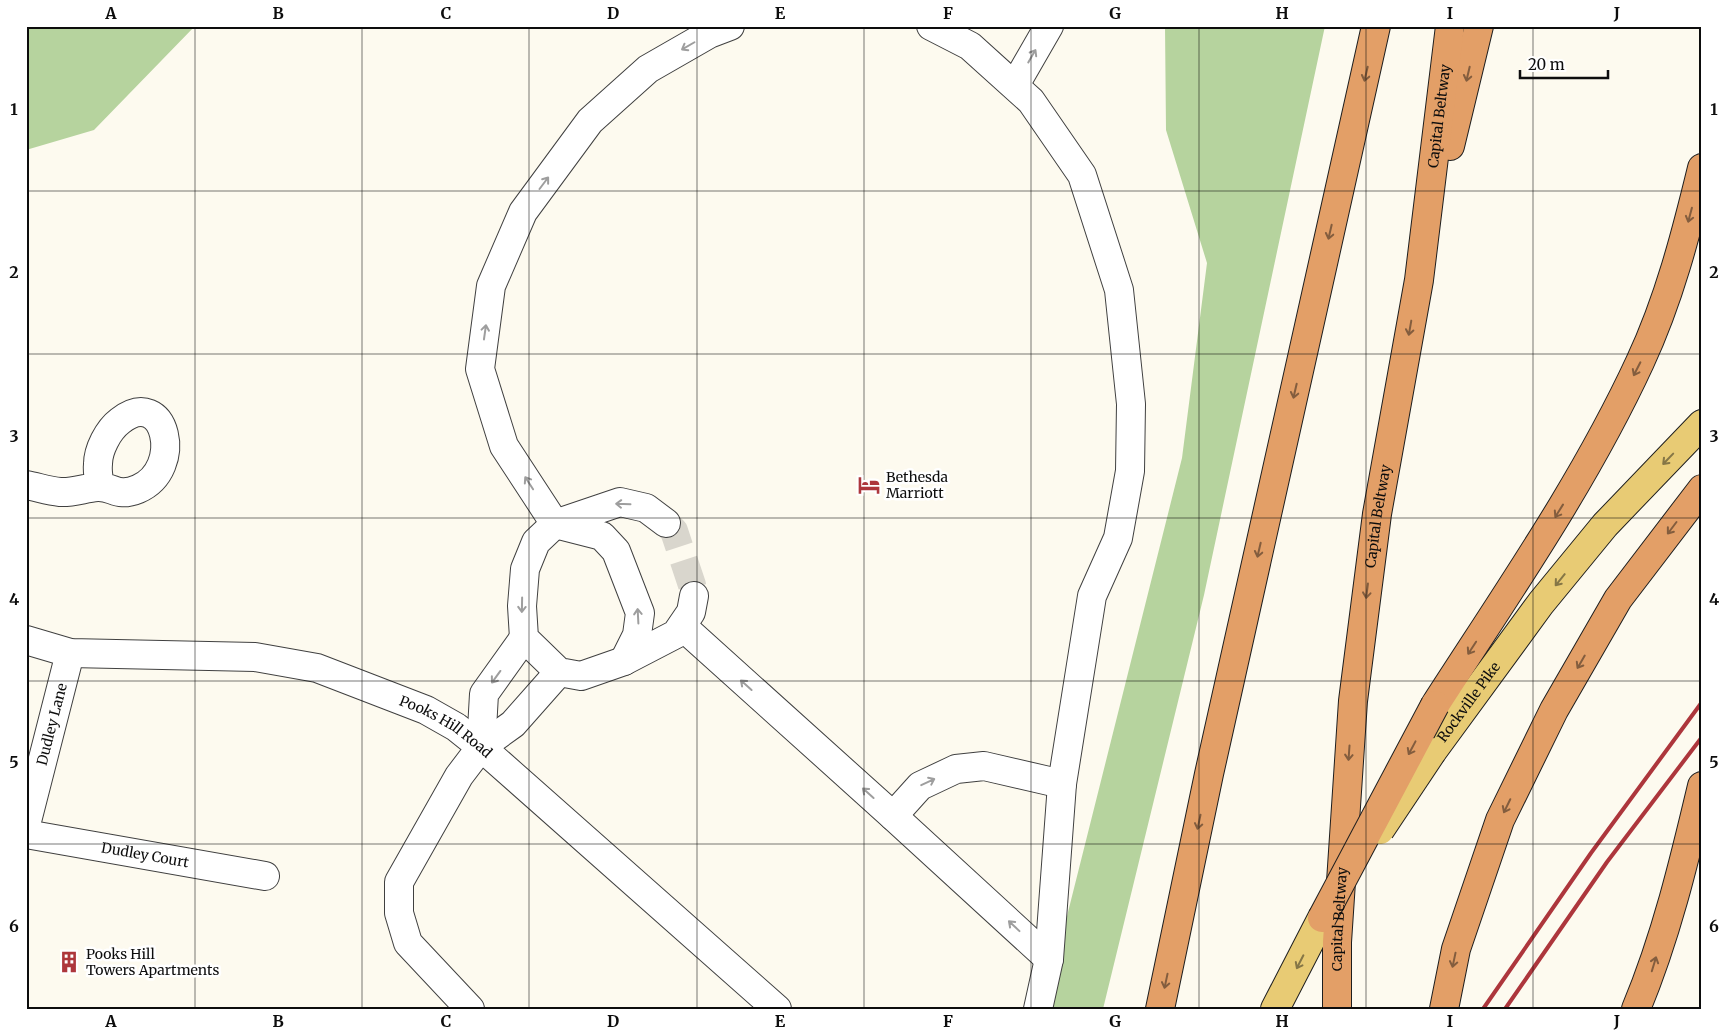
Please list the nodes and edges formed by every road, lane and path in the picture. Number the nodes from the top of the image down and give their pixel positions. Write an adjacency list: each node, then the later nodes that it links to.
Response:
1 (730, 26): 15 (street)
2 (931, 26): 7 (street)
3 (1049, 26): 7 (street, one-way to 3)
4 (1376, 26): 35 (highway, one-way to 35)
5 (1450, 26): 9 (highway, Capital Beltway)
6 (1479, 26): 9 (highway, one-way to 9)
7 (1015, 85): 24 (street)
8 (1702, 168): 30 (highway, one-way to 30, bridge)
9 (1419, 280): 37 (highway, Capital Beltway, one-way to 37)
10 (1702, 424): 30 (main road, Rockville Pike, one-way to 30, bridge)
11 (26, 485): 12 (street)
12 (100, 487)
13 (1702, 489): 38 (highway, one-way to 38)
14 (666, 523): 15 (street, one-way to 15)
15 (555, 524): 18 (street, one-way to 18); 21 (street, one-way to 15)
16 (694, 596): 17 (street)
17 (682, 626): 21 (street); 26 (street, one-way to 17)
18 (524, 638): 22 (street); 23 (street, one-way to 23)
19 (26, 640): 20 (street, Pooks Hill Road)
20 (70, 653): 23 (street, Pooks Hill Road); 27 (street, Dudley Lane)
21 (624, 661): 22 (street)
22 (559, 672): 23 (street)
23 (481, 747): 32 (street); 33 (street, Pooks Hill Road)
24 (1062, 784): 26 (street, one-way to 24); 31 (street)
25 (1702, 786): 39 (highway, one-way to 25)
26 (893, 816): 31 (street, one-way to 26)
27 (26, 825)
28 (26, 834): 29 (street, Dudley Court)
29 (265, 876)
30 (1322, 918): 36 (main road, Rockville Pike, one-way to 36)
31 (1050, 959): 34 (street)
32 (470, 1009)
33 (777, 1009)
34 (1038, 1009)
35 (1160, 1009)
36 (1275, 1009)
37 (1337, 1009)
38 (1444, 1009)
39 (1636, 1009)

